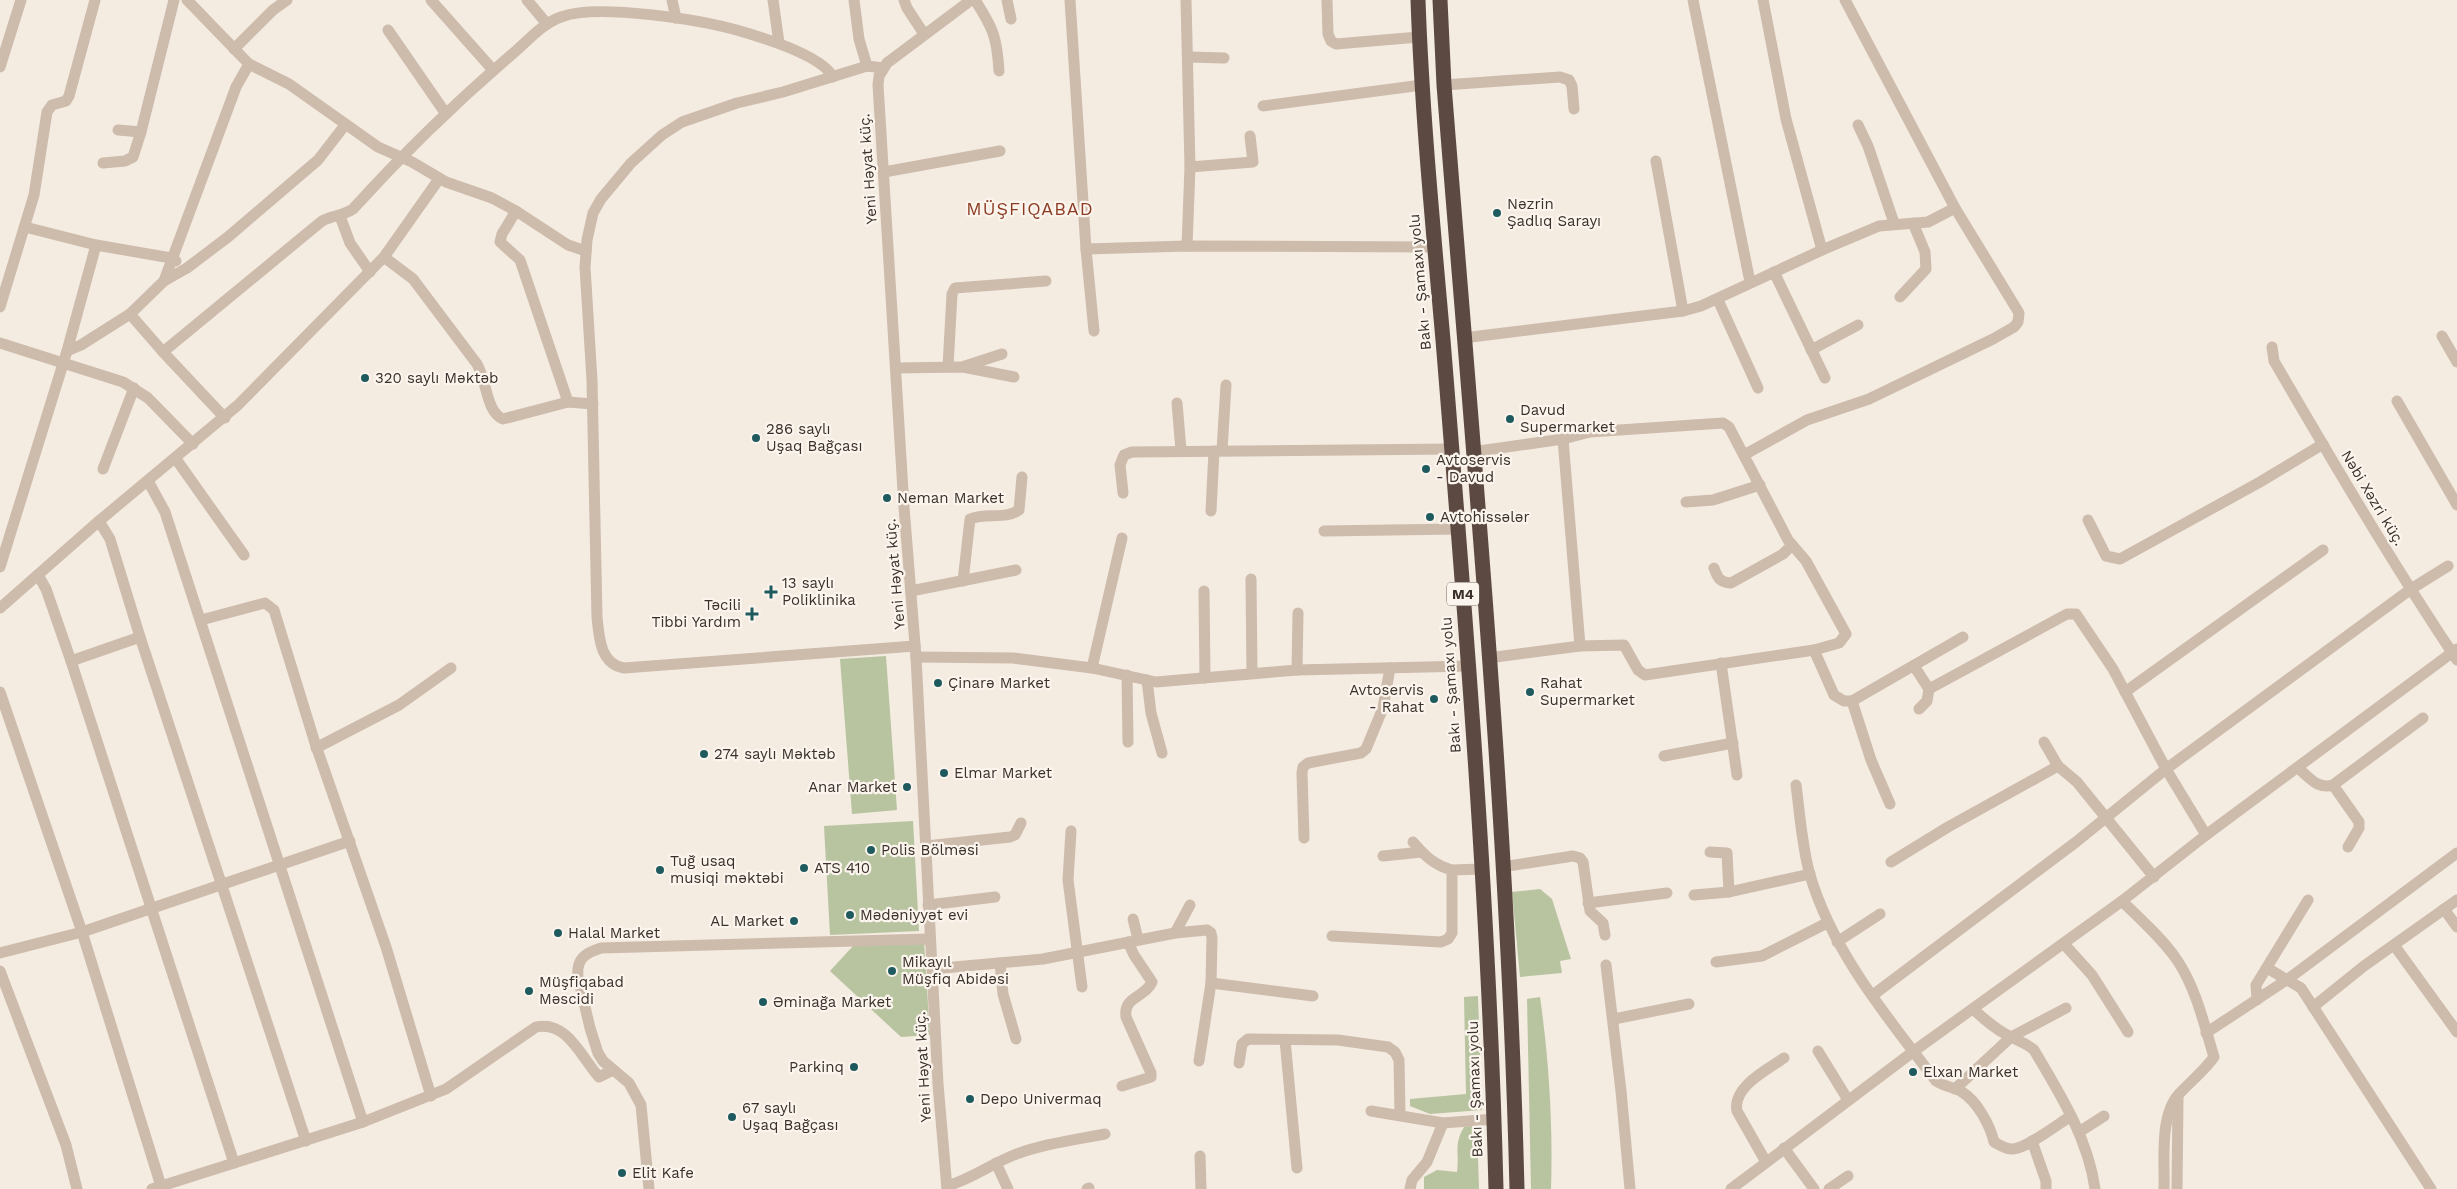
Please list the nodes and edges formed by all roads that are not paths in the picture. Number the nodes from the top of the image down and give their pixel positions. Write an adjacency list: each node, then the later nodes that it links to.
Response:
1 (21, 0): 35 (street)
2 (95, 0): 63 (street)
3 (174, 0): 49 (street)
4 (187, 0): 31 (street)
5 (265, 0): 23 (street)
6 (287, 0): 23 (street)
7 (431, 0): 38 (street)
8 (527, 0): 26 (street)
9 (672, 0): 24 (street)
10 (773, 0): 30 (street)
11 (854, 0): 36 (street)
12 (904, 0): 28 (street)
13 (973, 0): 28 (street); 39 (street)
14 (1007, 0): 25 (street)
15 (1070, 0): 67 (street)
16 (1186, 0): 32 (street)
17 (1418, 0): 29 (highway, Bakı - Şamaxı yolu / M4)
18 (1440, 0): 41 (highway, M4)
19 (1693, 0): 77 (street)
20 (1763, 0): 68 (street)
21 (1845, 0): 58 (street)
22 (1327, 1): 29 (street)
23 (273, 10): 31 (street)
24 (676, 18): 26 (street); 30 (street)
25 (1011, 19)
26 (547, 24): 38 (street)
27 (388, 30): 45 (street)
28 (924, 34): 37 (street)
29 (1420, 37): 42 (highway, Bakı - Şamaxı yolu / M4)
30 (779, 43): 40 (street)
31 (234, 49): 34 (street)
32 (1188, 57): 33 (street); 55 (street)
33 (1224, 58)
34 (249, 64): 46 (street); 71 (street)
35 (0, 66)
36 (867, 66): 37 (street); 40 (street)
37 (882, 68): 56 (street, Yeni Həyat küç.)
38 (493, 70): 45 (street)
39 (998, 70)
40 (833, 77): 69 (street)
41 (1444, 84): 44 (street); 86 (highway, M4)
42 (1422, 85): 43 (street); 66 (highway, Bakı - Şamaxı yolu / M4)
43 (1263, 106)
44 (1574, 109)
45 (446, 114): 52 (street)
46 (346, 125): 52 (street); 72 (street)
47 (1858, 125): 61 (street)
48 (118, 130): 49 (street)
49 (142, 132): 54 (street)
50 (1250, 136): 55 (street)
51 (1000, 151): 56 (street)
52 (401, 157): 57 (street); 60 (street)
53 (1656, 161): 81 (street)
54 (103, 163)
55 (1190, 167): 65 (street)
56 (884, 172): 97 (street, Yeni Həyat küç.)
57 (439, 179): 59 (street); 70 (street)
58 (1956, 208): 62 (street); 115 (street)
59 (516, 211): 69 (street); 104 (street)
60 (340, 216): 73 (street); 91 (street)
61 (1894, 223): 62 (street); 68 (street)
62 (1913, 223): 78 (street)
63 (25, 227): 64 (street); 80 (street)
64 (96, 245): 71 (street); 89 (street)
65 (1187, 246): 66 (street); 67 (street)
66 (1434, 247): 111 (highway, Bakı - Şamaxı yolu / M4)
67 (1086, 249): 84 (street)
68 (1822, 250): 74 (street)
69 (586, 251): 106 (street)
70 (384, 257): 73 (street); 104 (street)
71 (171, 258): 72 (street); 76 (street)
72 (187, 268): 76 (street)
73 (370, 272): 107 (street)
74 (1774, 272): 77 (street); 90 (street)
75 (1046, 281): 95 (street)
76 (164, 282): 82 (street)
77 (1750, 282): 79 (street)
78 (1900, 297)
79 (1718, 300): 81 (street); 102 (street)
80 (0, 306)
81 (1683, 311): 86 (street)
82 (130, 314): 89 (street); 91 (street)
83 (1858, 325): 90 (street)
84 (1094, 331)
85 (2442, 336): 93 (street)
86 (1463, 338): 114 (highway, M4)
87 (0, 343): 94 (street)
88 (2272, 347): 110 (street, Nəbi Xəzri küç.)
89 (67, 350): 94 (street)
90 (1811, 350): 99 (street)
91 (163, 352): 107 (street)
92 (1002, 354): 96 (street)
93 (2457, 362)
94 (62, 363): 101 (street); 134 (street)
95 (948, 367): 96 (street); 97 (street)
96 (964, 367): 98 (street)
97 (896, 368): 141 (street, Yeni Həyat küç.)
98 (1014, 377)
99 (1825, 378)
100 (1226, 385): 113 (street)
101 (134, 388): 109 (street); 117 (street)
102 (1758, 388)
103 (2397, 401): 123 (street)
104 (568, 402): 106 (street)
105 (1177, 403): 112 (street)
106 (592, 404): 150 (street)
107 (225, 418): 109 (street)
108 (1563, 439): 114 (street); 115 (street); 148 (street)
109 (193, 444): 116 (street)
110 (2323, 444): 125 (street); 140 (street, Nəbi Xəzri küç.)
111 (1451, 449): 113 (street); 127 (highway, Bakı - Şamaxı yolu / M4)
112 (1180, 450): 113 (street); 121 (street)
113 (1218, 450): 124 (street)
114 (1472, 452): 152 (highway, M4)
115 (1744, 455): 120 (street)
116 (176, 459): 119 (street); 132 (street)
117 (103, 469)
118 (1022, 477): 139 (street)
119 (148, 481): 126 (street); 145 (street)
120 (1760, 485): 122 (street); 130 (street)
121 (1123, 493)
122 (1686, 502)
123 (2457, 505)
124 (1211, 511)
125 (2088, 520)
126 (99, 521): 137 (street); 146 (street)
127 (1458, 528): 128 (street); 155 (highway, Bakı - Şamaxı yolu / M4)
128 (1324, 531)
129 (1122, 538): 158 (street)
130 (1792, 546): 135 (street); 149 (street)
131 (2323, 550): 167 (street)
132 (244, 555)
133 (2448, 566): 140 (street)
134 (0, 567)
135 (1714, 568)
136 (1016, 570): 139 (street)
137 (38, 575): 143 (street); 153 (street)
138 (1251, 579): 161 (street)
139 (963, 581): 141 (street)
140 (2411, 589): 151 (street, Nəbi Xəzri küç.); 179 (street)
141 (911, 591): 150 (street, Yeni Həyat küç.)
142 (1204, 591): 163 (street)
143 (0, 608)
144 (1298, 613): 160 (street)
145 (201, 620): 174 (street); 198 (street)
146 (140, 637): 153 (street); 204 (street)
147 (1963, 637): 156 (street)
148 (1580, 646): 152 (street); 154 (street)
149 (1814, 650): 154 (street); 168 (street)
150 (916, 651): 158 (street); 191 (street, Yeni Həyat küç.)
151 (2455, 654): 178 (street)
152 (1488, 658): 199 (highway, M4)
153 (71, 661): 215 (street)
154 (1721, 662): 173 (street)
155 (1468, 666): 159 (street); 200 (highway, Bakı - Şamaxı yolu / M4)
156 (1914, 666): 165 (street); 168 (street)
157 (451, 668): 174 (street)
158 (1092, 668): 162 (street)
159 (1390, 668): 160 (street); 188 (street)
160 (1297, 670): 161 (street)
161 (1252, 673): 163 (street)
162 (1127, 675): 164 (street); 171 (street)
163 (1205, 678): 164 (street)
164 (1147, 680): 175 (street)
165 (1929, 689): 167 (street); 169 (street)
166 (0, 692): 221 (street)
167 (2126, 692): 179 (street)
168 (1852, 701): 183 (street)
169 (1918, 709)
170 (2423, 718): 181 (street)
171 (1128, 742)
172 (2044, 742): 177 (street)
173 (1734, 743): 176 (street); 180 (street)
174 (316, 748): 189 (street)
175 (1162, 753)
176 (1664, 756)
177 (2058, 766): 184 (street); 197 (street)
178 (2298, 768): 181 (street); 187 (street)
179 (2166, 769): 184 (street); 187 (street)
180 (1737, 775)
181 (2333, 784): 192 (street)
182 (1796, 785): 202 (street)
183 (1890, 804)
184 (2104, 817): 203 (street); 241 (street)
185 (1021, 823): 191 (street)
186 (1071, 831): 231 (street)
187 (2206, 835): 203 (street)
188 (1304, 838)
189 (350, 841): 198 (street); 264 (street)
190 (1413, 842): 193 (street)
191 (926, 846): 213 (street, Yeni Həyat küç.)
192 (2348, 847)
193 (1422, 852): 196 (street); 201 (street)
194 (1710, 852): 205 (street)
195 (2457, 853): 238 (street)
196 (1383, 856)
197 (1891, 862)
198 (279, 866): 204 (street); 271 (street)
199 (1502, 867): 212 (street); 292 (highway, M4)
200 (1482, 869): 201 (street); 270 (highway, Bakı - Şamaxı yolu / M4)
201 (1452, 870): 224 (street)
202 (1810, 874): 205 (street); 219 (street)
203 (2154, 877): 211 (street)
204 (222, 886): 215 (street); 275 (street)
205 (1729, 892): 207 (street)
206 (1667, 893): 212 (street)
207 (1694, 894)
208 (995, 897): 213 (street)
209 (2308, 900): 235 (street)
210 (2457, 900): 216 (street)
211 (2122, 901): 228 (street); 251 (street)
212 (1588, 904): 223 (street)
213 (928, 905): 225 (street, Yeni Həyat küç.)
214 (1190, 905): 222 (street)
215 (153, 909): 221 (street); 280 (street)
216 (2444, 909): 220 (street); 229 (street)
217 (1880, 914): 227 (street)
218 (1133, 919): 226 (street)
219 (1827, 923): 227 (street); 232 (street)
220 (2457, 927)
221 (82, 932): 230 (street); 284 (street)
222 (1175, 932): 226 (street); 239 (street)
223 (1605, 935)
224 (1332, 936)
225 (930, 939): 236 (street, Yeni Həyat küç.); 260 (street)
226 (1133, 940): 231 (street); 261 (street)
227 (1837, 942): 241 (street)
228 (2064, 944): 247 (street); 249 (street)
229 (2394, 944): 245 (street); 250 (street)
230 (0, 953)
231 (1076, 953): 233 (street); 240 (street)
232 (1716, 962)
233 (1000, 963): 236 (street); 253 (street)
234 (1606, 965): 248 (street)
235 (2267, 968): 238 (street); 243 (street)
236 (932, 969): 285 (street, Yeni Həyat küç.)
237 (0, 971): 286 (street)
238 (2288, 979): 243 (street); 245 (street)
239 (1211, 983): 242 (street); 258 (street)
240 (1082, 987)
241 (1874, 995): 256 (street)
242 (1313, 996)
243 (2256, 1000): 251 (street)
244 (1689, 1004): 248 (street)
245 (2313, 1007): 301 (street)
246 (2066, 1008): 252 (street)
247 (1973, 1009): 252 (street); 256 (street)
248 (1614, 1019): 293 (street)
249 (2128, 1032)
250 (2457, 1032)
251 (2206, 1033): 263 (street)
252 (2011, 1037): 262 (street); 268 (street)
253 (1016, 1038)
254 (1285, 1040): 259 (street); 267 (street); 282 (street)
255 (1818, 1051): 265 (street)
256 (1914, 1052): 262 (street); 265 (street)
257 (1784, 1058): 279 (street)
258 (1199, 1061)
259 (1239, 1063)
260 (613, 1070): 264 (street); 287 (street)
261 (1122, 1086)
262 (1955, 1089): 276 (street)
263 (2178, 1095): 299 (street); 300 (street)
264 (431, 1096): 271 (street)
265 (1848, 1100): 277 (street)
266 (1371, 1111): 267 (street)
267 (1400, 1115): 272 (street)
268 (2071, 1116): 273 (street); 276 (street)
269 (2104, 1116): 273 (street)
270 (1494, 1119): 272 (street); 291 (highway, Bakı - Şamaxı yolu / M4)
271 (363, 1122): 275 (street)
272 (1444, 1123): 290 (street)
273 (2079, 1132): 298 (street)
274 (1105, 1134): 281 (street)
275 (306, 1141): 280 (street)
276 (2032, 1141): 297 (street)
277 (1784, 1148): 279 (street); 295 (street)
278 (1200, 1156): 289 (street)
279 (1766, 1162): 294 (street)
280 (234, 1163): 284 (street)
281 (996, 1163): 285 (street); 288 (street)
282 (1297, 1168)
283 (1848, 1176): 296 (street)
284 (156, 1188)
285 (947, 1188)
286 (77, 1189)
287 (649, 1189)
288 (1008, 1189)
289 (1201, 1189)
290 (1410, 1189)
291 (1496, 1189)
292 (1517, 1189)
293 (1630, 1189)
294 (1731, 1189)
295 (1814, 1189)
296 (1829, 1189)
297 (2046, 1189)
298 (2095, 1189)
299 (2164, 1189)
300 (2177, 1189)
301 (2431, 1189)

